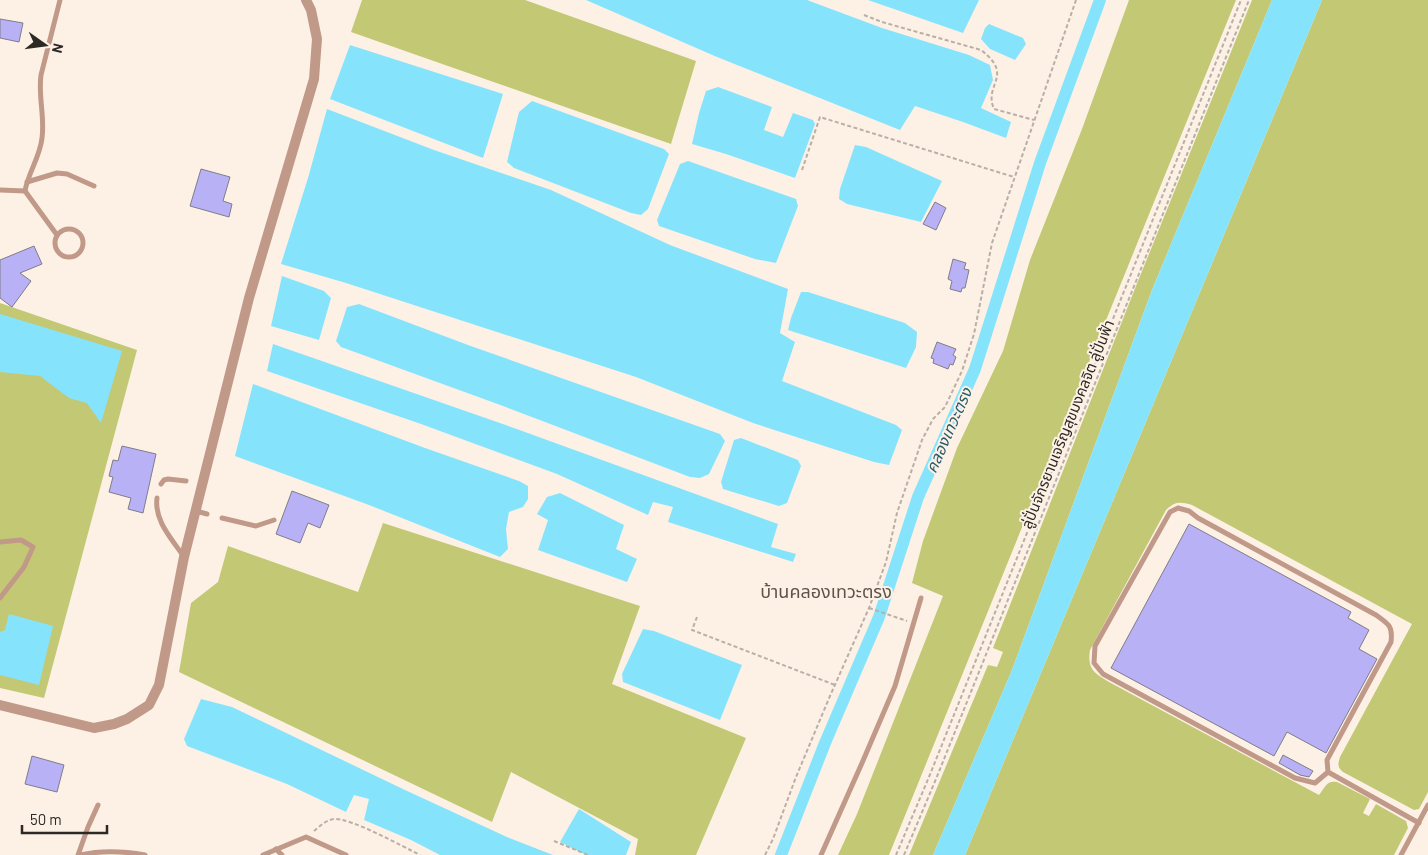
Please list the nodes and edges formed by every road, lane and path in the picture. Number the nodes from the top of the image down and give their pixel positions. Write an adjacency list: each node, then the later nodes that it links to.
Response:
1 (60, 0): 10 (lane)
2 (306, 0): 18 (street)
3 (1076, 0): 7 (path)
4 (1241, 0): 47 (path)
5 (1249, 0): 48 (path, ลู่ปั่นจักรยานเจริญสุขมงคลจิต ลู่ปั่นฟ้า)
6 (864, 15): 7 (path)
7 (1034, 120): 9 (path)
8 (802, 170): 9 (path)
9 (1014, 178): 26 (path)
10 (27, 182): 11 (lane); 13 (lane)
11 (94, 186)
12 (0, 190): 13 (lane)
13 (25, 191): 14 (lane)
14 (58, 235): 14 (lane)
15 (186, 481): 16 (lane)
16 (161, 484)
17 (157, 498): 23 (lane)
18 (196, 511): 19 (lane); 23 (street)
19 (207, 514)
20 (222, 518): 21 (lane)
21 (274, 520)
22 (0, 542): 24 (lane)
23 (184, 558): 30 (street)
24 (0, 598)
25 (922, 598): 46 (lane)
26 (869, 608): 28 (path); 29 (path)
27 (697, 617): 29 (path)
28 (900, 619)
29 (835, 685): 45 (path)
30 (0, 705)
31 (1328, 772): 31 (lane); 34 (lane)
32 (98, 805): 38 (lane)
33 (1428, 805): 34 (lane)
34 (1419, 823): 49 (lane)
35 (306, 837): 37 (lane); 42 (lane); 43 (path)
36 (554, 841): 44 (path)
37 (276, 849): 40 (lane); 41 (lane)
38 (79, 855): 39 (lane)
39 (145, 855)
40 (263, 855)
41 (282, 855)
42 (346, 855)
43 (420, 855)
44 (588, 855)
45 (766, 855)
46 (821, 855)
47 (896, 855)
48 (904, 855)
49 (1401, 855)

